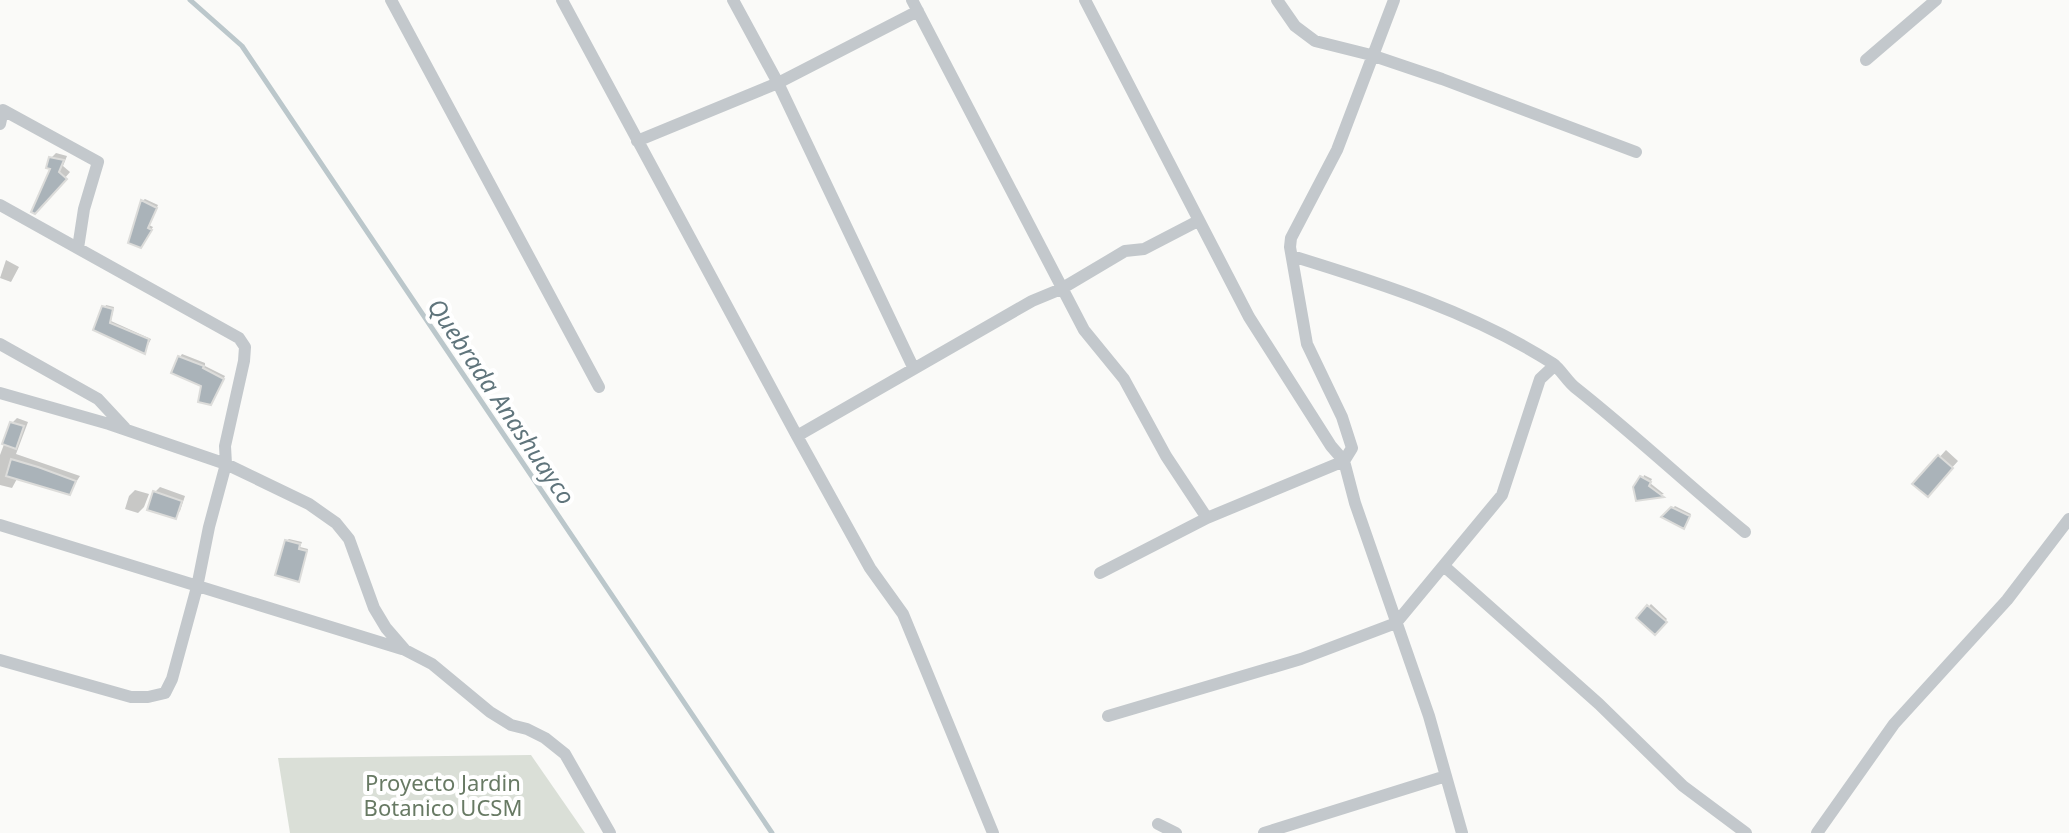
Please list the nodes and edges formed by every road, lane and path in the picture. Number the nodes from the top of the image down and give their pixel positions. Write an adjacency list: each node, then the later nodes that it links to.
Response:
1 (391, 0): 23 (street)
2 (562, 0): 13 (street)
3 (733, 0): 11 (street)
4 (1085, 0): 16 (street)
5 (1277, 0): 9 (street)
6 (1394, 0): 9 (street)
7 (1936, 0): 10 (street)
8 (915, 6): 11 (street); 19 (street)
9 (1371, 55): 14 (street); 18 (street)
10 (1866, 60)
11 (778, 83): 13 (street); 22 (street)
12 (0, 124): 17 (street)
13 (637, 141): 26 (street)
14 (1636, 152)
15 (0, 205): 17 (street)
16 (1198, 221): 19 (street); 27 (street)
17 (78, 248): 28 (street)
18 (1292, 256): 21 (street); 27 (street)
19 (1061, 289): 22 (street); 29 (street)
20 (0, 344): 25 (street)
21 (1555, 365): 32 (street); 33 (street)
22 (913, 367): 26 (street)
23 (599, 387)
24 (0, 393): 25 (street)
25 (127, 430): 28 (street)
26 (797, 436): 43 (street)
27 (1344, 461): 29 (street); 36 (street)
28 (226, 464): 35 (street); 37 (street)
29 (1207, 518): 34 (street)
30 (2069, 519): 48 (street)
31 (0, 525): 35 (street)
32 (1745, 532)
33 (1445, 567): 36 (street); 47 (street)
34 (1100, 573)
35 (197, 587): 37 (street); 38 (street)
36 (1396, 623): 39 (street); 40 (street)
37 (405, 650): 42 (street)
38 (0, 660)
39 (1108, 716)
40 (1446, 776): 45 (street); 46 (street)
41 (1158, 824): 44 (street)
42 (610, 833)
43 (993, 833)
44 (1176, 833)
45 (1264, 833)
46 (1462, 833)
47 (1746, 833)
48 (1817, 833)

